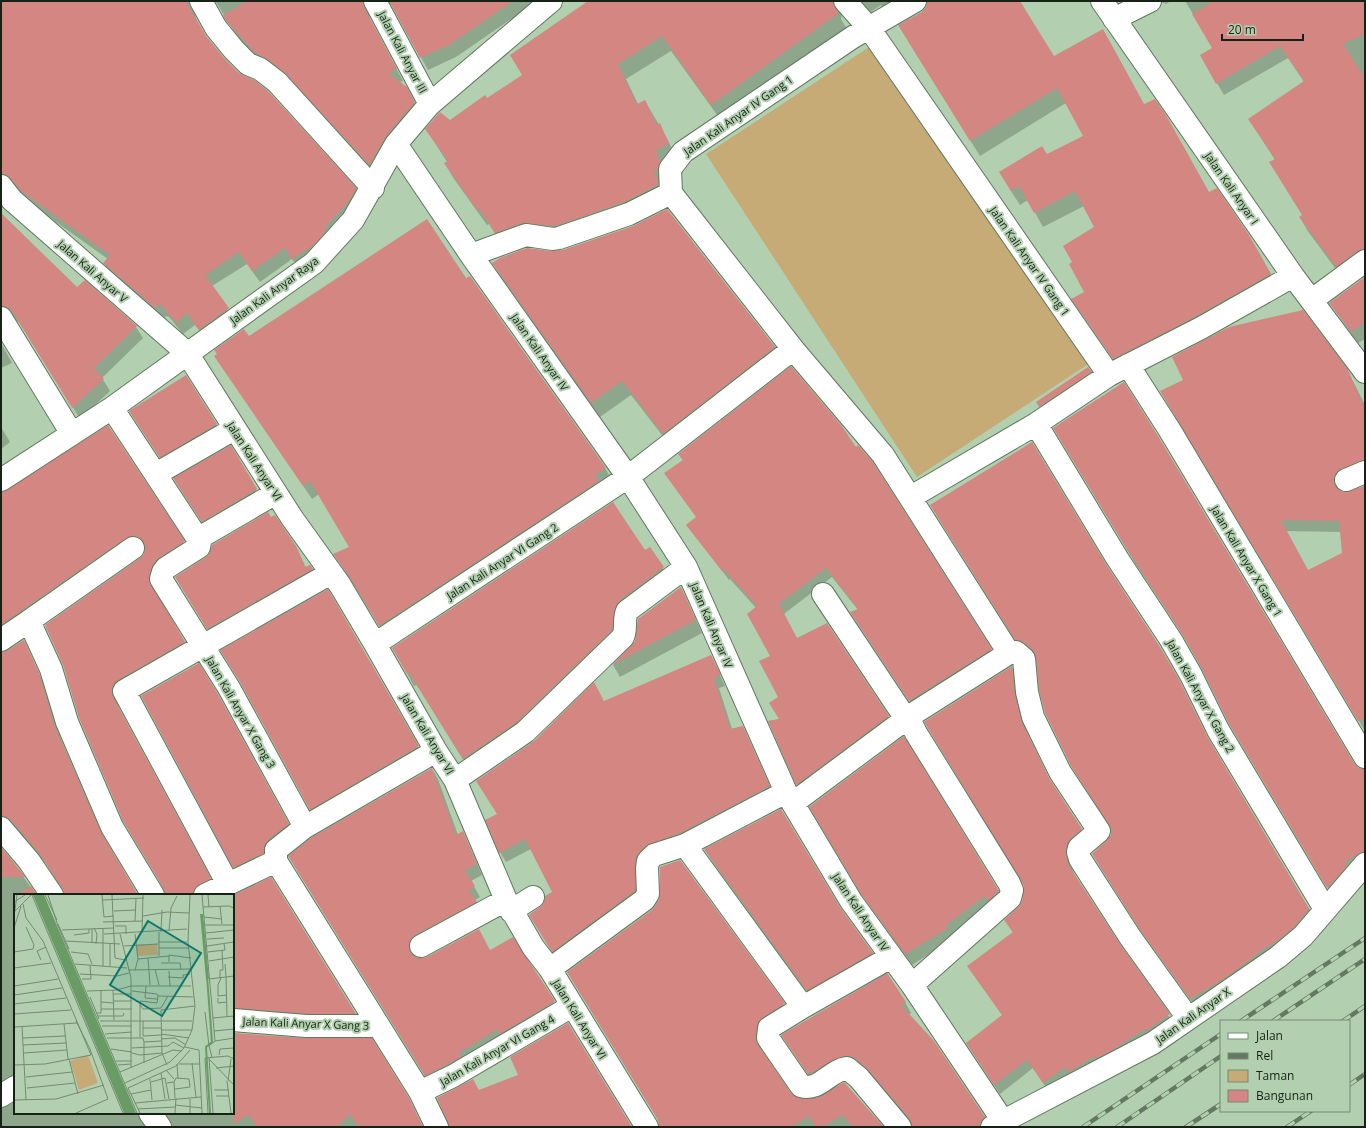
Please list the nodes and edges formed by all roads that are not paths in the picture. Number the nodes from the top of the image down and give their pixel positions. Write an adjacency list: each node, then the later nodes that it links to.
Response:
1 (375, 1): 10 (street, Jalan Kali Anyar III)
2 (845, 1): 9 (street, Jalan Kali Anyar IV Gang 1)
3 (915, 1): 9 (street)
4 (1102, 1): 8 (street, Jalan Kali Anyar I)
5 (1150, 1): 8 (street)
6 (541, 4): 10 (street, Jalan Kali Anyar Raya)
7 (210, 5): 13 (street)
8 (1114, 19): 17 (street, Jalan Kali Anyar I)
9 (869, 28): 14 (street, Jalan Kali Anyar IV Gang 1); 24 (street, Jalan Kali Anyar IV Gang 1)
10 (430, 104): 11 (street, Jalan Kali Anyar Raya)
11 (396, 144): 13 (street, Jalan Kali Anyar Raya); 15 (street, Jalan Kali Anyar IV)
12 (1, 186): 21 (street, Jalan Kali Anyar V)
13 (373, 188): 21 (street, Jalan Kali Anyar Raya)
14 (671, 193): 15 (street); 20 (street)
15 (471, 255): 30 (street, Jalan Kali Anyar IV)
16 (1365, 261): 18 (street)
17 (1293, 276): 18 (street, Jalan Kali Anyar I); 22 (street)
18 (1312, 300): 23 (street, Jalan Kali Anyar I)
19 (1, 318): 28 (street)
20 (793, 349): 30 (street, Jalan Kali Anyar VI Gang 2); 33 (street)
21 (187, 354): 25 (street, Jalan Kali Anyar Raya); 27 (street, Jalan Kali Anyar VI)
22 (1128, 365): 24 (street); 46 (street, Jalan Kali Anyar X Gang 1)
23 (1365, 372)
24 (1109, 375): 26 (street)
25 (112, 408): 28 (street, Jalan Kali Anyar Raya); 29 (street)
26 (1036, 424): 33 (street); 60 (street, Jalan Kali Anyar X Gang 2)
27 (234, 428): 29 (street); 32 (street, Jalan Kali Anyar VI)
28 (72, 434): 31 (street, Jalan Kali Anyar Raya)
29 (156, 474): 34 (street)
30 (628, 477): 36 (street, Jalan Kali Anyar IV); 41 (street, Jalan Kali Anyar VI Gang 2)
31 (1, 480)
32 (276, 493): 34 (street); 37 (street, Jalan Kali Anyar VI)
33 (911, 497): 43 (street)
34 (199, 538): 42 (street, Jalan Kali Anyar X Gang 3)
35 (134, 548): 39 (street)
36 (686, 567): 47 (street); 48 (street, Jalan Kali Anyar IV)
37 (331, 573): 41 (street, Jalan Kali Anyar VI); 42 (street)
38 (823, 594): 44 (street)
39 (29, 621): 40 (street); 56 (street)
40 (1, 640)
41 (375, 644): 45 (street, Jalan Kali Anyar VI)
42 (203, 646): 49 (street, Jalan Kali Anyar X Gang 3); 54 (street)
43 (1009, 653): 44 (street); 67 (street)
44 (907, 718): 48 (street); 64 (street)
45 (436, 751): 47 (street, Jalan Kali Anyar VI); 49 (street)
46 (1365, 757)
47 (455, 780): 59 (street, Jalan Kali Anyar VI)
48 (790, 798): 51 (street); 62 (street, Jalan Kali Anyar IV)
49 (304, 827): 52 (street)
50 (1, 828): 55 (street)
51 (685, 844): 63 (street); 66 (street)
52 (276, 861): 54 (street); 69 (street, Jalan Kali Anyar X Gang 3)
53 (1365, 864): 60 (street, Jalan Kali Anyar X)
54 (228, 884): 57 (street)
55 (51, 894)
56 (152, 894)
57 (207, 894)
58 (533, 897): 59 (street)
59 (508, 905): 61 (street); 63 (street, Jalan Kali Anyar VI)
60 (1325, 909): 67 (street, Jalan Kali Anyar X)
61 (421, 946)
62 (891, 956): 64 (street, Jalan Kali Anyar IV); 66 (street)
63 (550, 969): 65 (street, Jalan Kali Anyar VI)
64 (912, 985): 74 (street, Jalan Kali Anyar IV)
65 (572, 1006): 71 (street, Jalan Kali Anyar VI Gang 4); 77 (street, Jalan Kali Anyar VI)
66 (803, 1007): 78 (street)
67 (1188, 1018): 74 (street, Jalan Kali Anyar X)
68 (234, 1020): 69 (street, Jalan Kali Anyar X Gang 3)
69 (378, 1026): 71 (street, Jalan Kali Anyar X Gang 3)
70 (14, 1088): 72 (street)
71 (420, 1092): 76 (street, Jalan Kali Anyar X Gang 3)
72 (1, 1096)
73 (151, 1114): 75 (street)
74 (997, 1124)
75 (160, 1127)
76 (437, 1127)
77 (647, 1127)
78 (900, 1127)

